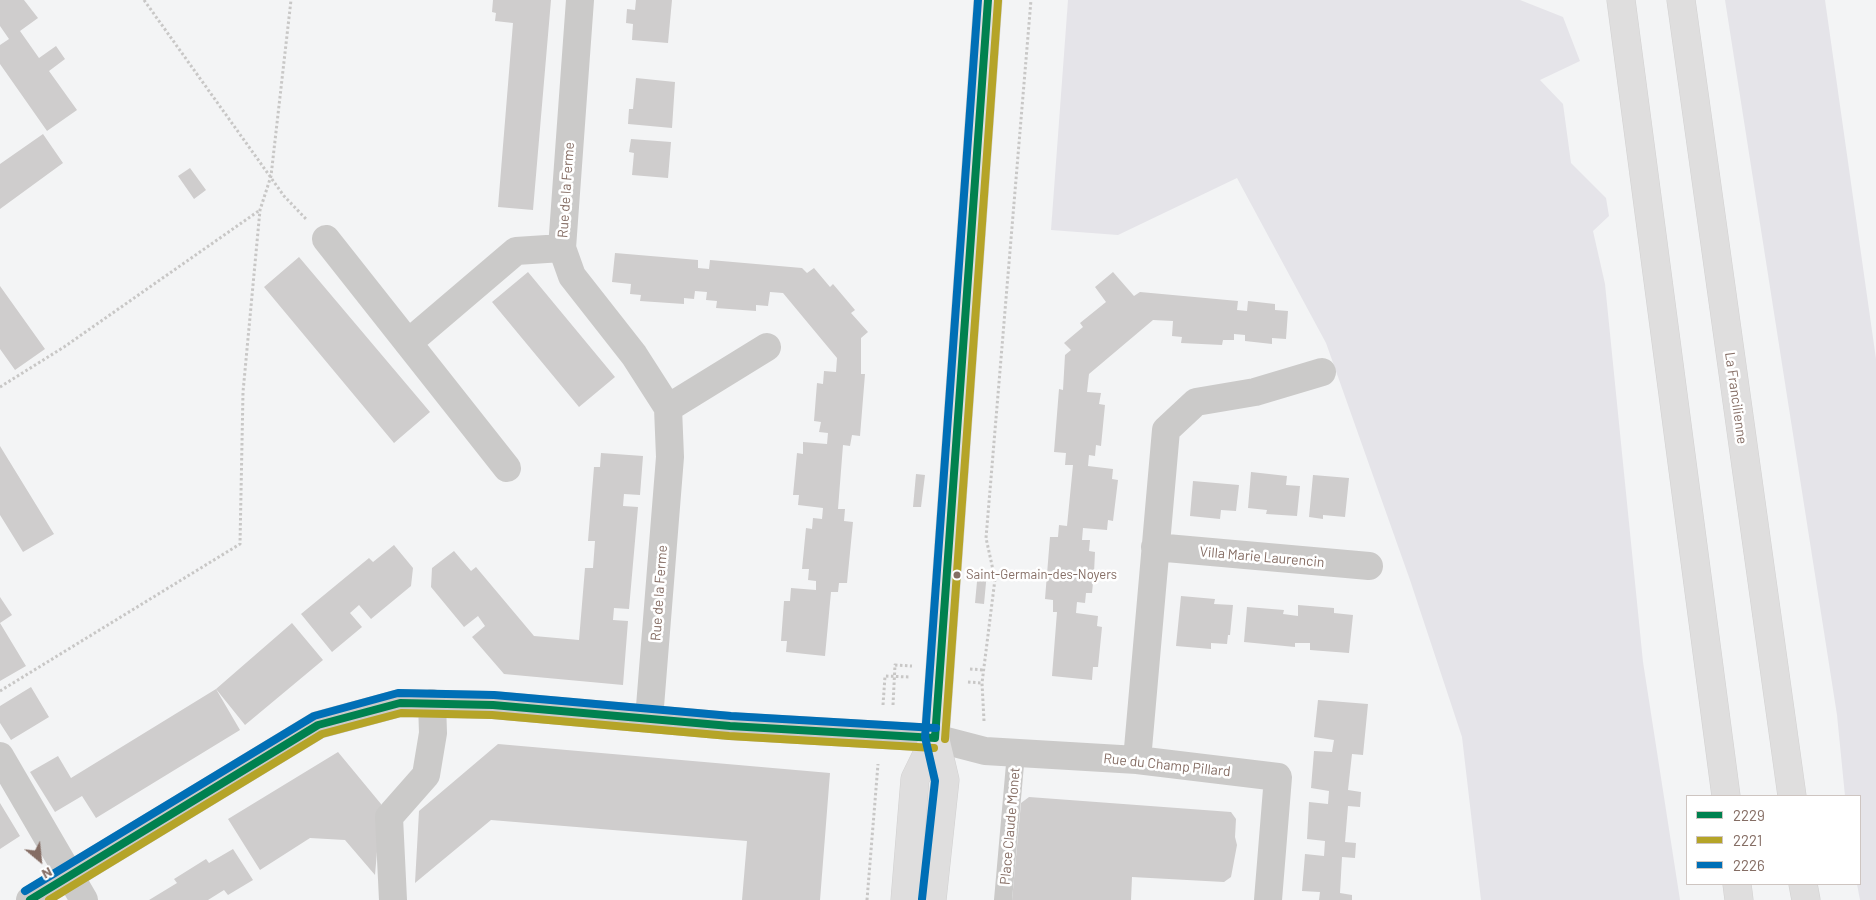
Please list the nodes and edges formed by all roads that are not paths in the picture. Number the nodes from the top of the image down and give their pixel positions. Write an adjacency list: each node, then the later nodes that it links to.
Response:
1 (580, 0): 6 (street, Rue de la Ferme)
2 (988, 0): 16 (main road)
3 (1621, 0): 20 (main road)
4 (1682, 0): 21 (main road, La Francilienne)
5 (326, 239): 7 (street)
6 (562, 248): 7 (street); 10 (street, Rue de la Ferme)
7 (408, 344): 11 (street)
8 (767, 347): 10 (street)
9 (1322, 372): 12 (street)
10 (668, 408): 15 (street, Rue de la Ferme)
11 (508, 468)
12 (1155, 547): 13 (street, Villa Marie Laurencin); 19 (street)
13 (1369, 566)
14 (432, 704): 15 (street, Rue du Champ Pillard); 22 (street, Rue du Champ Pillard); 27 (street)
15 (649, 718): 16 (street, Rue du Champ Pillard)
16 (934, 738): 17 (street, Rue du Champ Pillard); 28 (main road); 29 (main road)
17 (1016, 753): 19 (street, Rue du Champ Pillard); 30 (lane, Place Claude Monet)
18 (0, 756): 22 (street)
19 (1137, 760): 31 (street, Rue du Champ Pillard)
20 (1726, 795)
21 (1792, 795)
22 (71, 875): 25 (street, Rue du Champ Pillard); 26 (street)
23 (1737, 885): 32 (main road)
24 (1803, 885): 33 (main road)
25 (30, 900)
26 (84, 900)
27 (393, 900)
28 (905, 900)
29 (932, 900)
30 (1003, 900)
31 (1268, 900)
32 (1739, 900)
33 (1806, 900)

